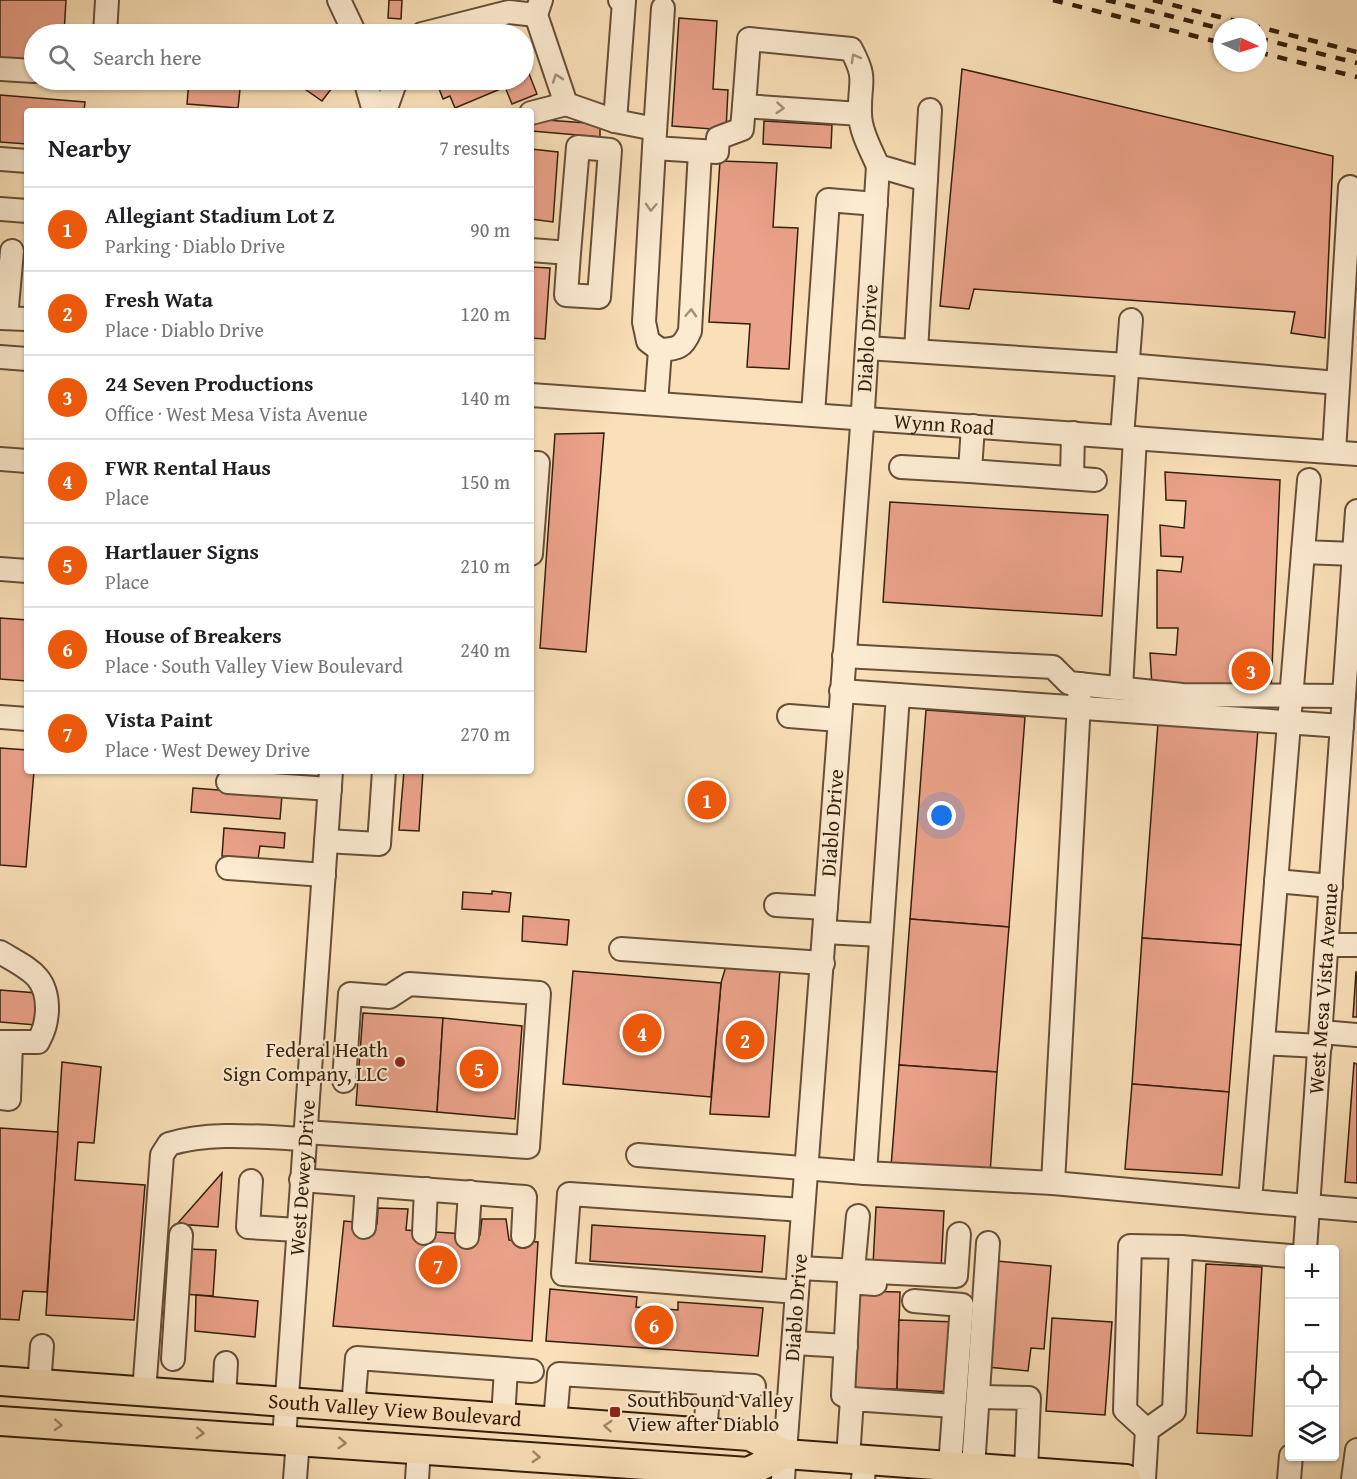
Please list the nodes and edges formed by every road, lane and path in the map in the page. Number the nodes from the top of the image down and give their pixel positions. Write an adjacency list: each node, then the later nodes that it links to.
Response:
1 (107, 0): 6 (street)
2 (339, 0): 7 (street)
3 (620, 0): 20 (street)
4 (538, 8): 8 (street); 13 (street, one-way to 4)
5 (663, 8): 21 (street)
6 (106, 24)
7 (350, 24)
8 (462, 24)
9 (0, 69): 10 (street)
10 (24, 70)
11 (368, 90): 15 (street)
12 (392, 90): 16 (street)
13 (566, 104): 18 (street); 20 (street)
14 (744, 106): 19 (street, one-way to 19); 19 (street, one-way to 14); 22 (street)
15 (373, 108)
16 (386, 108)
17 (930, 110): 26 (street)
18 (534, 112)
19 (860, 114): 25 (street)
20 (615, 121): 21 (street)
21 (655, 139): 22 (street); 37 (street, one-way to 37)
22 (700, 151): 37 (street, one-way to 22)
23 (0, 159): 24 (street)
24 (24, 161)
25 (878, 166): 26 (street); 28 (street, Diablo Drive)
26 (926, 180): 38 (street)
27 (1350, 187): 42 (street)
28 (876, 204): 36 (street, Diablo Drive); 45 (street)
29 (0, 209): 30 (street)
30 (24, 211)
31 (534, 250): 33 (street)
32 (13, 251): 34 (street)
33 (569, 252): 33 (street)
34 (11, 318)
35 (1131, 320): 41 (street)
36 (867, 348): 38 (street); 46 (street, Diablo Drive)
37 (660, 350): 44 (street)
38 (916, 351): 41 (street)
39 (0, 357): 40 (street)
40 (24, 359)
41 (1127, 365): 42 (street); 49 (street)
42 (1338, 383): 50 (street)
43 (534, 395): 44 (street, Wynn Road)
44 (656, 404): 45 (street, Wynn Road)
45 (813, 414): 46 (street, Wynn Road)
46 (863, 418): 47 (street, Wynn Road); 66 (street, Diablo Drive)
47 (973, 426): 48 (street, Wynn Road); 56 (street)
48 (1073, 433): 49 (street, Wynn Road); 57 (street)
49 (1128, 437): 50 (street, Wynn Road); 69 (street)
50 (1334, 452): 51 (street, Wynn Road)
51 (1357, 454)
52 (0, 459): 53 (street)
53 (24, 461)
54 (534, 463): 61 (street)
55 (901, 467): 56 (street)
56 (970, 471): 57 (street)
57 (1072, 478): 58 (street)
58 (1095, 480)
59 (1309, 480): 62 (street)
60 (1357, 511): 63 (street, West Mesa Vista Avenue)
61 (534, 515)
62 (1303, 552): 63 (street); 72 (street)
63 (1354, 554): 67 (street, West Mesa Vista Avenue)
64 (0, 570): 65 (street)
65 (24, 571)
66 (844, 656): 68 (street); 70 (street, Diablo Drive)
67 (1352, 665): 73 (street, West Mesa Vista Avenue)
68 (1080, 684): 69 (street); 74 (street)
69 (1121, 688): 72 (street)
70 (841, 692): 71 (street); 78 (street, Diablo Drive)
71 (898, 695): 74 (street); 92 (street)
72 (1291, 695): 73 (street); 79 (street)
73 (1344, 696): 80 (street, West Mesa Vista Avenue)
74 (1079, 707): 79 (street); 112 (street)
75 (789, 716): 78 (street)
76 (0, 717): 77 (street)
77 (24, 719)
78 (839, 720): 90 (street, Diablo Drive)
79 (1289, 723): 80 (street); 87 (street)
80 (1347, 738): 88 (street, West Mesa Vista Avenue)
81 (384, 774): 84 (street)
82 (331, 780): 83 (street); 84 (street, West Dewey Drive)
83 (228, 782)
84 (326, 841): 86 (street, West Dewey Drive)
85 (228, 868): 86 (street)
86 (324, 874): 98 (street, West Dewey Drive)
87 (1276, 881): 88 (street); 103 (street)
88 (1331, 886): 93 (street, West Mesa Vista Avenue)
89 (776, 905): 90 (street)
90 (826, 908): 91 (street, Diablo Drive)
91 (824, 932): 92 (street); 97 (street, Diablo Drive)
92 (881, 935): 109 (street)
93 (1327, 945): 94 (street); 101 (street, West Mesa Vista Avenue)
94 (1357, 945)
95 (621, 949): 97 (street)
96 (0, 952): 102 (street)
97 (823, 963): 108 (street, Diablo Drive)
98 (313, 1022): 99 (street); 106 (street, West Dewey Drive)
99 (348, 1024): 104 (street); 106 (street)
100 (1357, 1035): 101 (street)
101 (1320, 1039): 103 (street); 117 (street, West Mesa Vista Avenue)
102 (5, 1042): 105 (street)
103 (1263, 1043): 116 (street)
104 (344, 1081)
105 (0, 1098)
106 (305, 1136): 110 (street, West Dewey Drive); 147 (street)
107 (638, 1155): 108 (street)
108 (807, 1170): 109 (street); 118 (street, Diablo Drive)
109 (865, 1173): 112 (street)
110 (301, 1180): 113 (street); 122 (street, West Dewey Drive)
111 (251, 1181): 122 (street)
112 (1053, 1183): 116 (street)
113 (367, 1185): 114 (street); 121 (street)
114 (426, 1189): 115 (street); 123 (street)
115 (470, 1192): 126 (street); 127 (street)
116 (1250, 1201): 117 (street)
117 (1308, 1207): 119 (street); 129 (street, West Mesa Vista Avenue)
118 (803, 1210): 132 (street, Diablo Drive); 135 (street)
119 (1357, 1210)
120 (858, 1216): 133 (street)
121 (364, 1227)
122 (298, 1230): 152 (street, West Dewey Drive)
123 (424, 1233)
124 (959, 1234): 133 (street)
125 (181, 1235): 148 (street)
126 (523, 1236)
127 (467, 1237)
128 (988, 1243): 149 (street)
129 (1305, 1245)
130 (1181, 1247): 131 (street); 158 (street); 158 (street)
131 (1285, 1256)
132 (799, 1268): 133 (street); 135 (street, Diablo Drive)
133 (853, 1270)
134 (894, 1285): 139 (street)
135 (797, 1292): 137 (street, Diablo Drive)
136 (914, 1301): 153 (street)
137 (794, 1342): 139 (street); 164 (street, Diablo Drive)
138 (42, 1346): 145 (street)
139 (846, 1346): 151 (street)
140 (226, 1363): 150 (street)
141 (506, 1369): 142 (street); 154 (street); 155 (street)
142 (532, 1371)
143 (0, 1381): 145 (main road, South Valley View Boulevard)
144 (709, 1383): 146 (street); 157 (street); 159 (street)
145 (39, 1384): 147 (main road, South Valley View Boulevard)
146 (754, 1386)
147 (144, 1392): 148 (main road, South Valley View Boulevard)
148 (178, 1395): 150 (main road, South Valley View Boulevard)
149 (978, 1397): 166 (street); 167 (street)
150 (224, 1398): 152 (main road, South Valley View Boulevard)
151 (852, 1399): 153 (street); 165 (street)
152 (286, 1403): 154 (main road, South Valley View Boulevard); 160 (street, West Dewey Drive)
153 (954, 1406): 166 (street)
154 (353, 1408): 155 (main road, South Valley View Boulevard)
155 (503, 1418): 157 (main road, South Valley View Boulevard)
156 (0, 1421): 160 (main road, South Valley View Boulevard, one-way to 160)
157 (555, 1422): 159 (main road, South Valley View Boulevard, one-way to 157)
158 (1147, 1430): 172 (street)
159 (705, 1433): 164 (main road, South Valley View Boulevard)
160 (291, 1440): 161 (main road, South Valley View Boulevard, one-way to 161); 169 (street, West Dewey Drive)
161 (419, 1449): 164 (main road, South Valley View Boulevard, one-way to 164); 170 (street)
162 (1357, 1450): 174 (street)
163 (1291, 1461): 173 (street)
164 (784, 1466): 165 (main road, South Valley View Boulevard)
165 (859, 1466): 166 (main road, South Valley View Boulevard)
166 (975, 1470): 167 (main road, South Valley View Boulevard)
167 (1026, 1471): 168 (main road, South Valley View Boulevard)
168 (1063, 1477): 171 (main road, South Valley View Boulevard)
169 (296, 1479)
170 (417, 1479)
171 (1126, 1479)
172 (1144, 1479)
173 (1289, 1479)
174 (1353, 1479)

